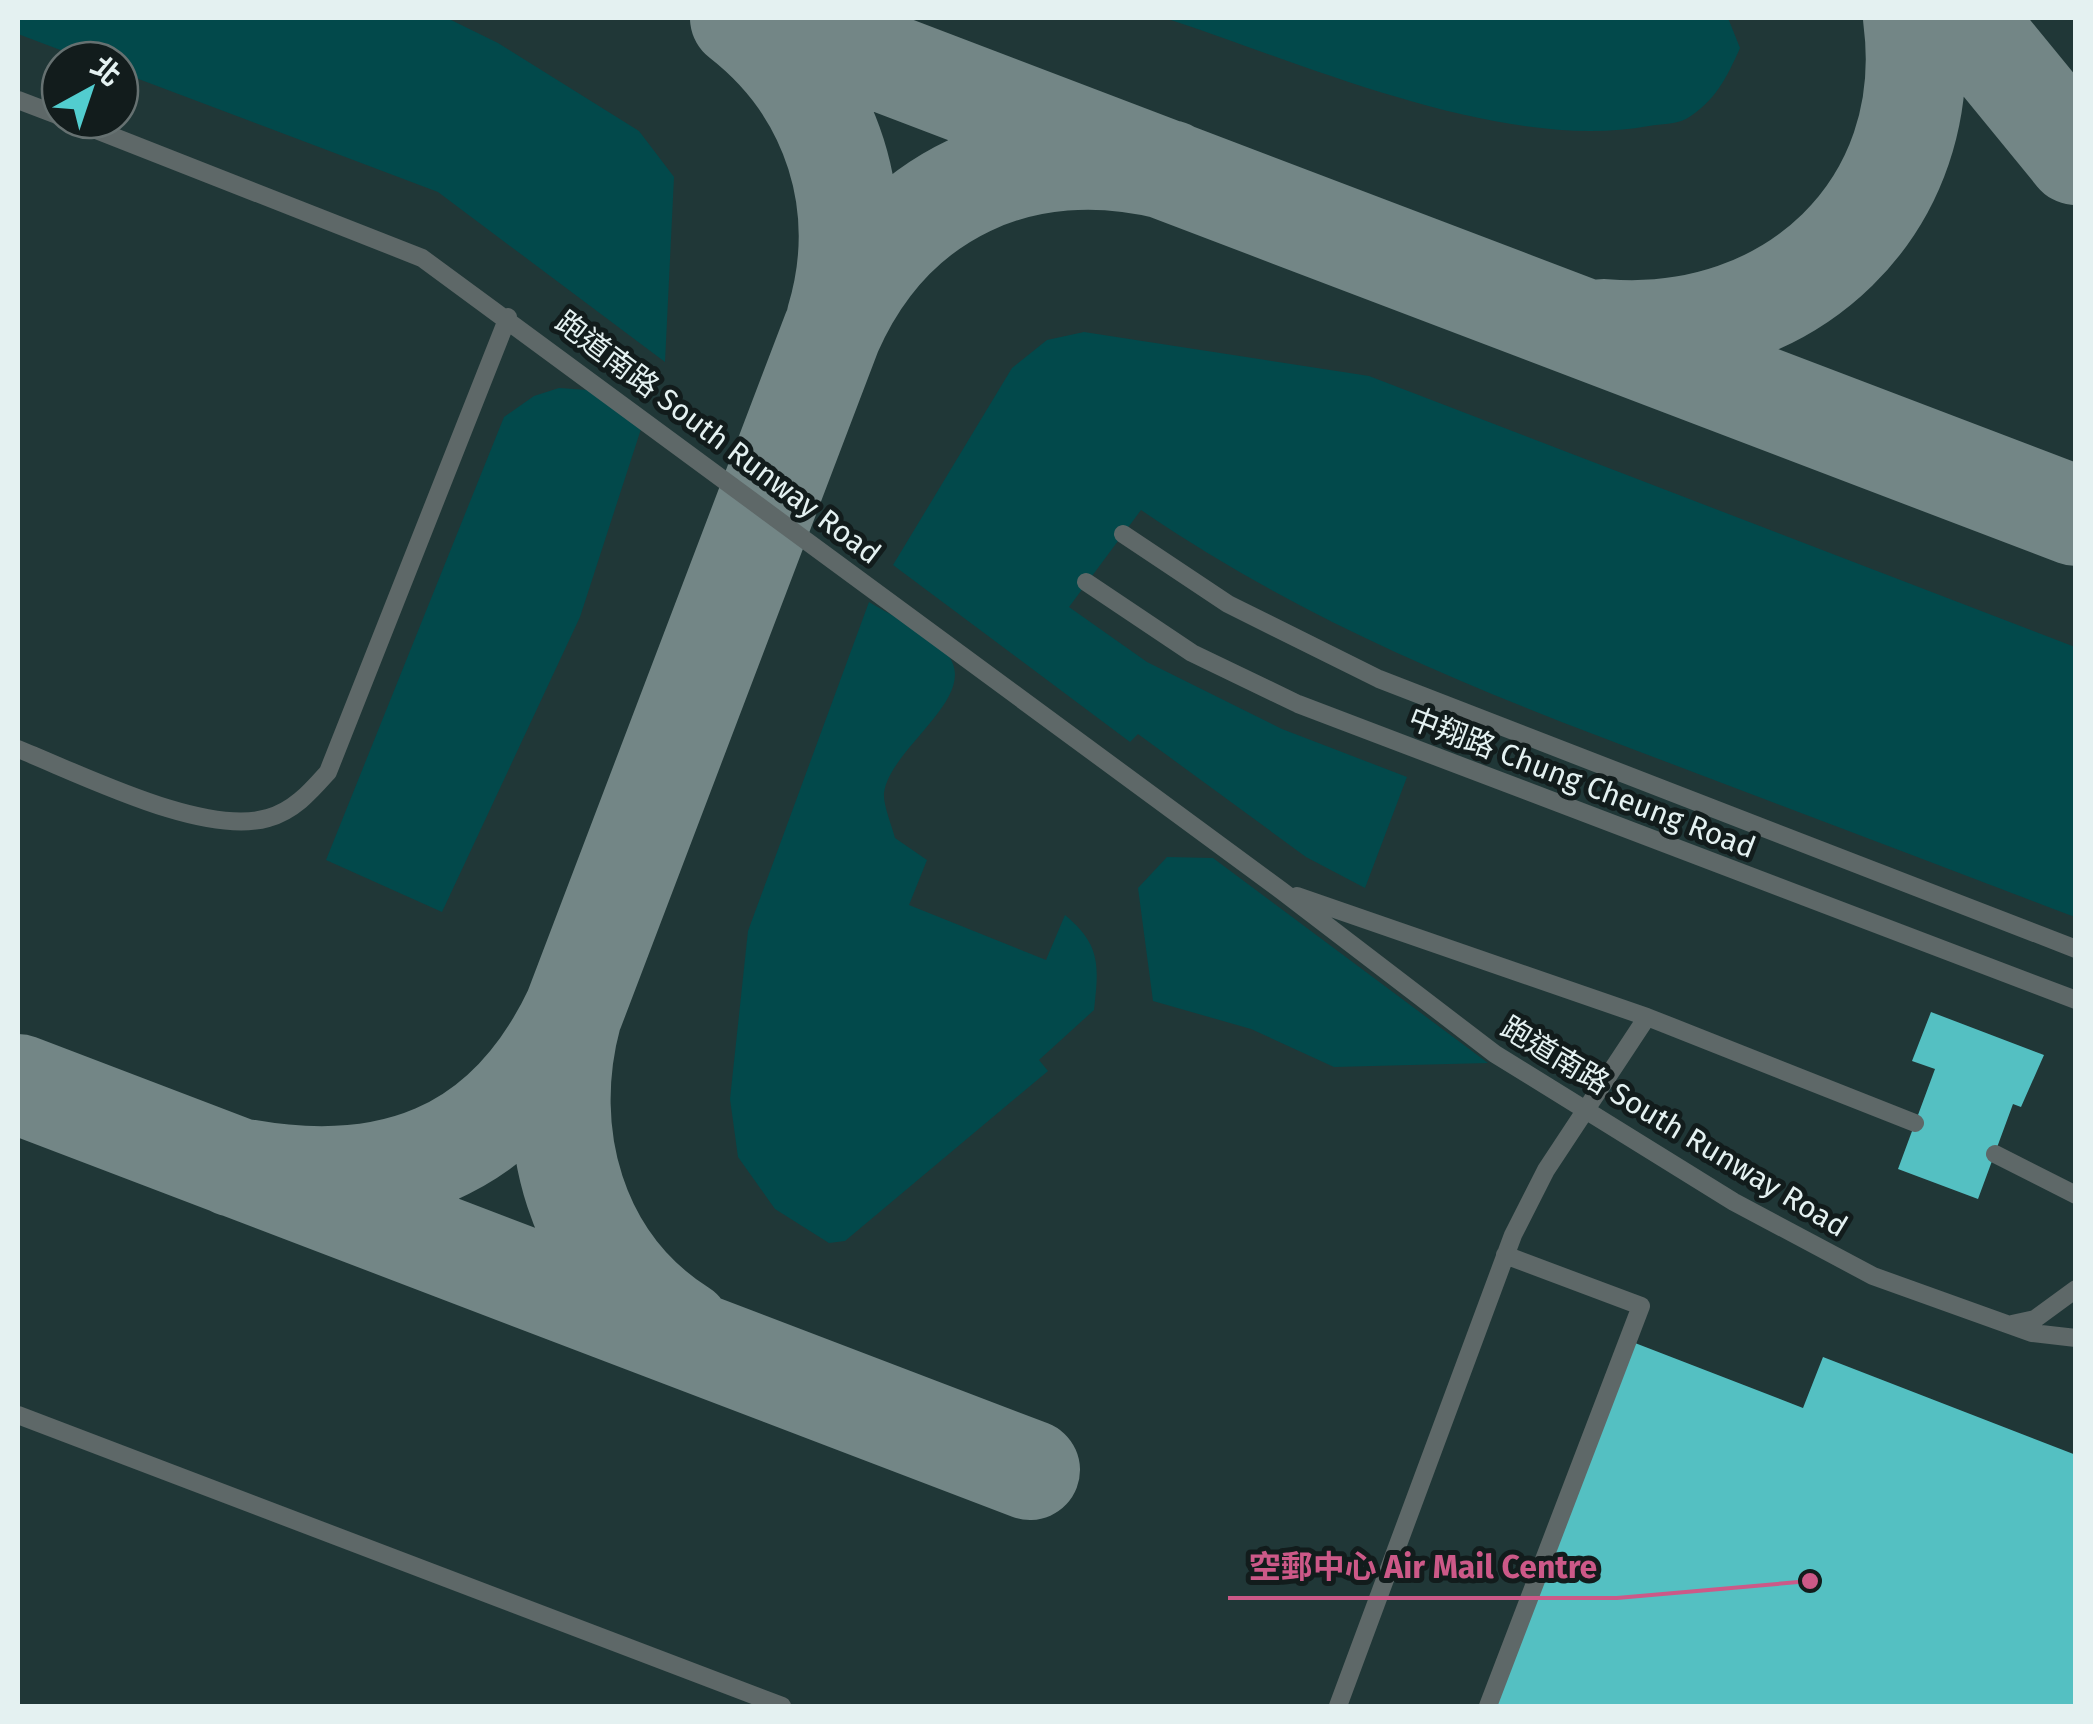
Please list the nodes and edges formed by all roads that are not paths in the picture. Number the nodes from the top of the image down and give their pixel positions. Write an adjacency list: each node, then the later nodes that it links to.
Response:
1 (123, 140): 2 (lane, 跑道南路 South Runway Road)
2 (508, 317): 5 (lane); 6 (lane, 跑道南路 South Runway Road)
3 (1123, 534): 7 (lane, 中翔路 Chung Cheung Road)
4 (1086, 582): 8 (lane, 中翔路 Chung Cheung Road)
5 (18, 749)
6 (1282, 890): 9 (lane, 跑道南路 South Runway Road); 10 (lane, 跑道南路 South Runway Road)
7 (2076, 948)
8 (2076, 1000)
9 (1648, 1017): 10 (lane); 11 (lane, 跑道南路 South Runway Road)
10 (1586, 1109): 14 (lane); 16 (lane, 跑道南路 South Runway Road)
11 (1915, 1123)
12 (1995, 1154): 13 (lane)
13 (2076, 1195)
14 (1506, 1255): 20 (lane); 21 (lane)
15 (2076, 1289): 16 (lane)
16 (2010, 1325): 17 (lane, 跑道南路 South Runway Road)
17 (2076, 1338)
18 (18, 1415): 19 (lane)
19 (782, 1706)
20 (1338, 1706)
21 (1488, 1706)

